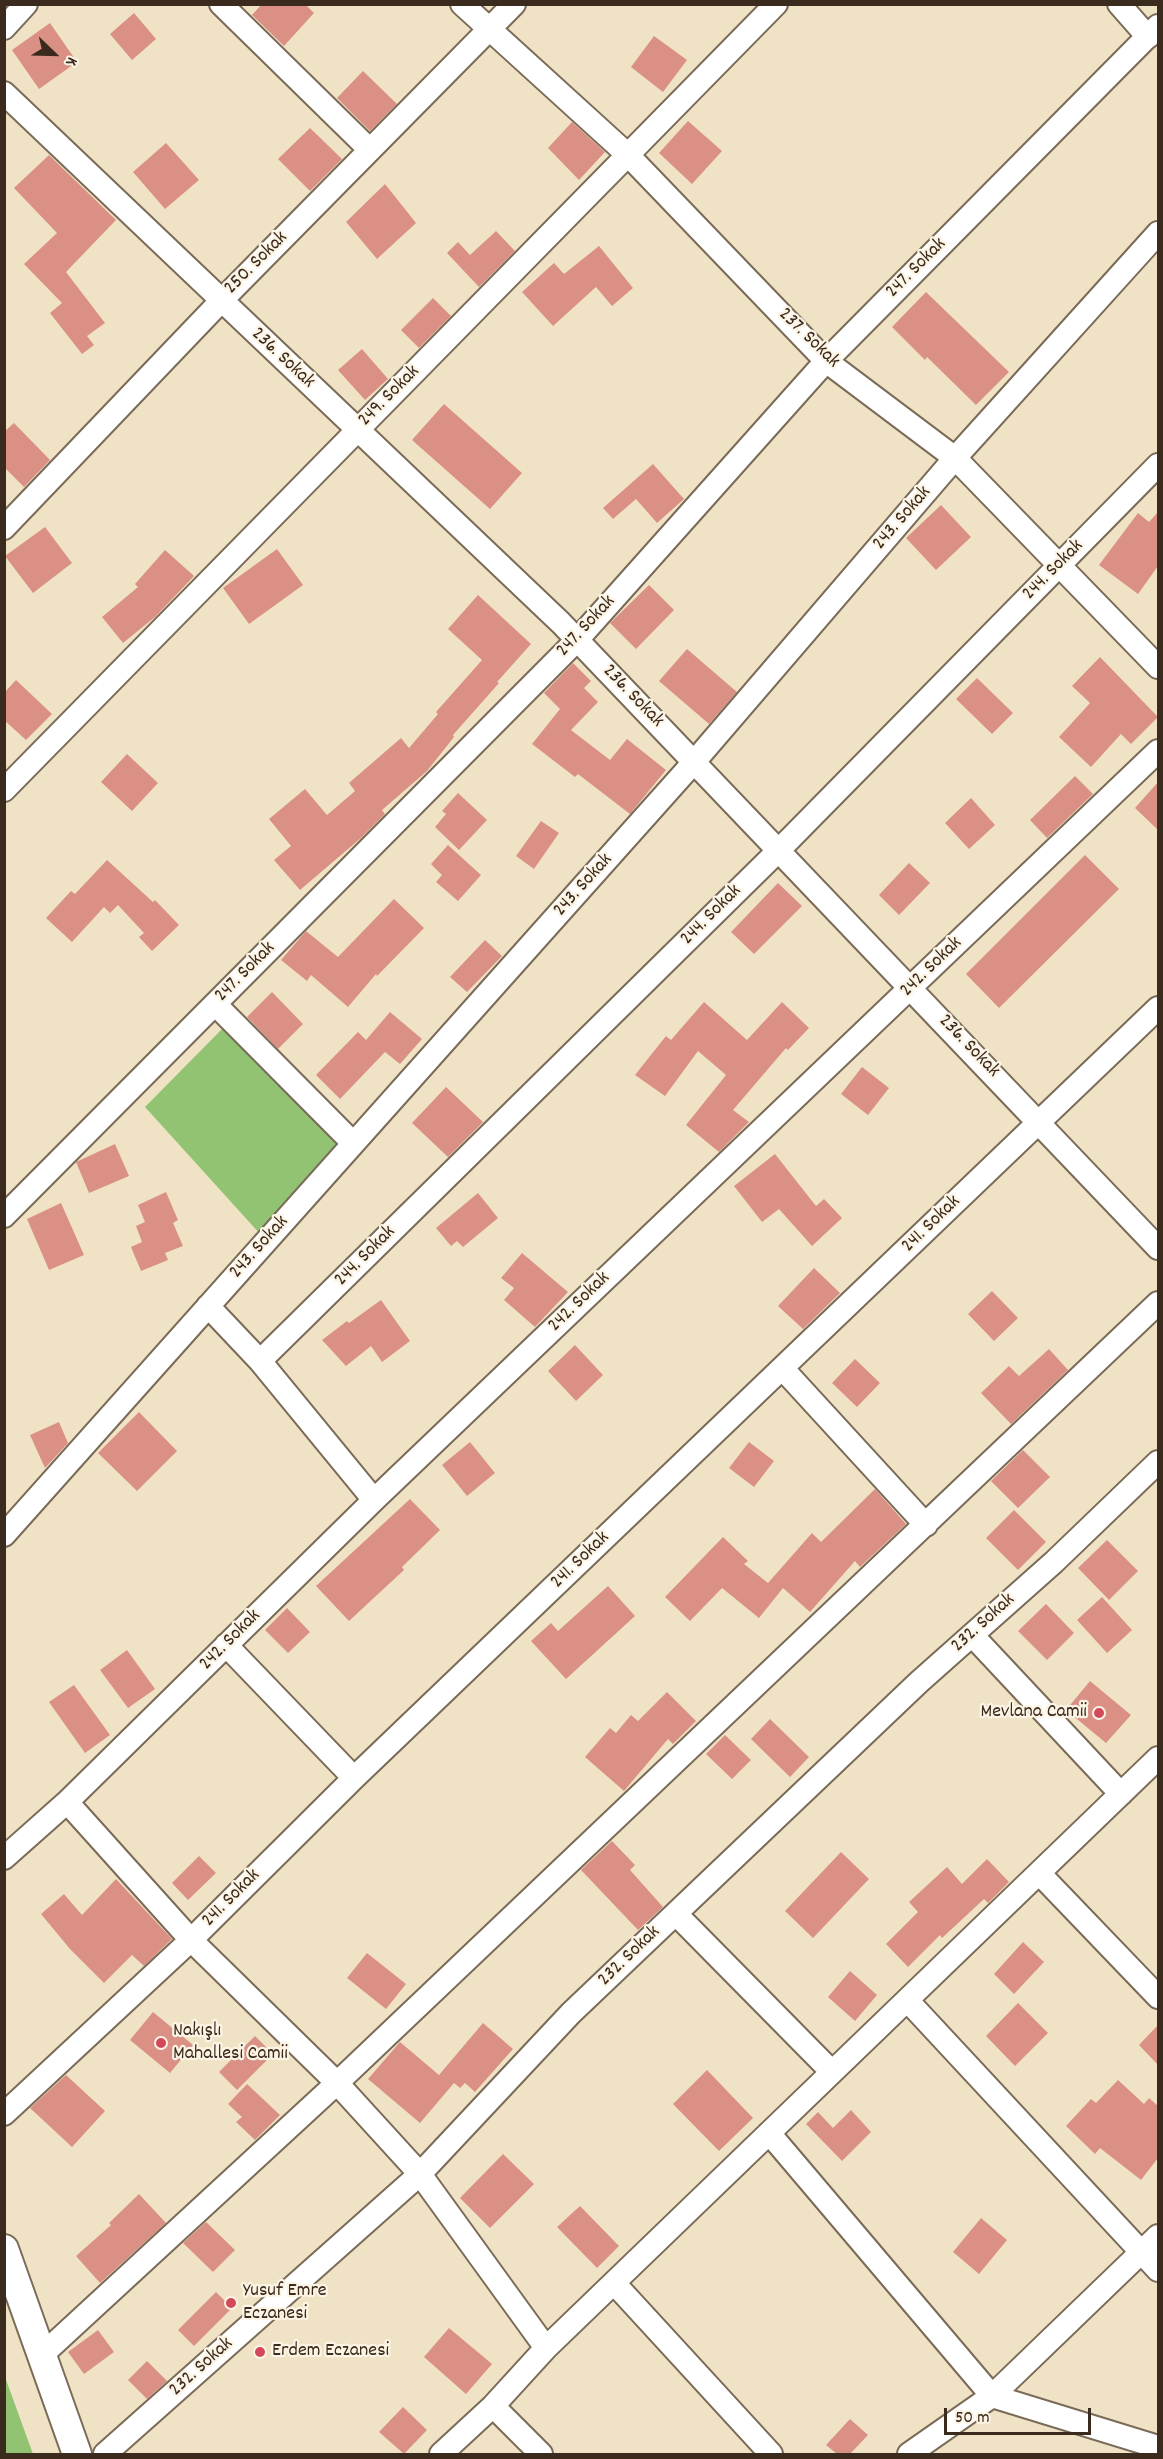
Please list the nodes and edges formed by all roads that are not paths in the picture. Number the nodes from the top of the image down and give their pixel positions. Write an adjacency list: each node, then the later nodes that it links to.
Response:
1 (27, 4): 7 (street)
2 (221, 4): 11 (street)
3 (462, 4): 8 (street, 237. Sokak)
4 (514, 4): 8 (street, 250. Sokak)
5 (776, 4): 12 (street, 249. Sokak)
6 (1119, 4): 9 (street)
7 (4, 27)
8 (489, 30): 11 (street, 250. Sokak); 12 (street, 237. Sokak)
9 (1153, 32): 15 (street, 247. Sokak)
10 (4, 93): 14 (street, 236. Sokak)
11 (370, 150): 14 (street, 250. Sokak)
12 (628, 154): 15 (street, 237. Sokak); 16 (street, 249. Sokak)
13 (1158, 233): 17 (street, 243. Sokak)
14 (221, 301): 16 (street, 236. Sokak); 19 (street, 250. Sokak)
15 (826, 361): 17 (street, 237. Sokak); 21 (street, 247. Sokak)
16 (357, 430): 21 (street, 236. Sokak); 25 (street, 249. Sokak)
17 (955, 458): 20 (street, 237. Sokak); 24 (street, 243. Sokak)
18 (1158, 465): 20 (street, 244. Sokak)
19 (4, 528)
20 (1059, 566): 22 (street, 237. Sokak); 26 (street, 244. Sokak)
21 (577, 640): 24 (street, 236. Sokak); 28 (street, 247. Sokak)
22 (1158, 667)
23 (1158, 751): 27 (street, 242. Sokak)
24 (694, 762): 26 (street, 236. Sokak); 31 (street, 243. Sokak)
25 (4, 790)
26 (779, 850): 27 (street, 236. Sokak); 36 (street, 244. Sokak)
27 (912, 988): 30 (street, 236. Sokak); 39 (street, 242. Sokak)
28 (214, 1004): 31 (street); 32 (street, 247. Sokak)
29 (1158, 1008): 30 (street, 241. Sokak)
30 (1039, 1122): 33 (street, 236. Sokak); 37 (street, 241. Sokak)
31 (353, 1143): 35 (street, 243. Sokak)
32 (4, 1216)
33 (1158, 1248)
34 (1158, 1303): 40 (street)
35 (207, 1306): 36 (street); 41 (street, 243. Sokak)
36 (260, 1361): 39 (street)
37 (782, 1368): 40 (street); 45 (street, 241. Sokak)
38 (1158, 1462): 42 (street, 232. Sokak)
39 (374, 1500): 43 (street, 242. Sokak)
40 (926, 1525): 55 (street)
41 (4, 1534)
42 (972, 1635): 46 (street); 50 (street, 232. Sokak)
43 (226, 1645): 45 (street); 47 (street, 242. Sokak)
44 (1158, 1758): 46 (street)
45 (354, 1778): 51 (street, 241. Sokak)
46 (1121, 1794): 49 (street)
47 (68, 1802): 48 (street, 242. Sokak); 51 (street)
48 (4, 1858)
49 (1039, 1873): 52 (street); 53 (street)
50 (676, 1914): 54 (street); 58 (street, 232. Sokak)
51 (191, 1940): 55 (street); 56 (street, 241. Sokak)
52 (1158, 1997)
53 (907, 2000): 54 (street); 61 (street)
54 (832, 2072): 57 (street)
55 (337, 2083): 58 (street); 65 (street)
56 (4, 2114)
57 (769, 2133): 63 (street); 66 (street)
58 (420, 2174): 64 (street); 70 (street, 232. Sokak)
59 (1158, 2236): 61 (street)
60 (4, 2249): 65 (main road)
61 (1142, 2252): 62 (street); 66 (street)
62 (1158, 2270)
63 (614, 2283): 64 (street); 73 (street)
64 (546, 2348): 67 (street)
65 (43, 2354): 69 (main road)
66 (992, 2396): 68 (street); 74 (street)
67 (493, 2406): 71 (street); 72 (street)
68 (1158, 2447)
69 (77, 2454)
70 (105, 2454)
71 (441, 2454)
72 (541, 2454)
73 (771, 2454)
74 (909, 2454)

